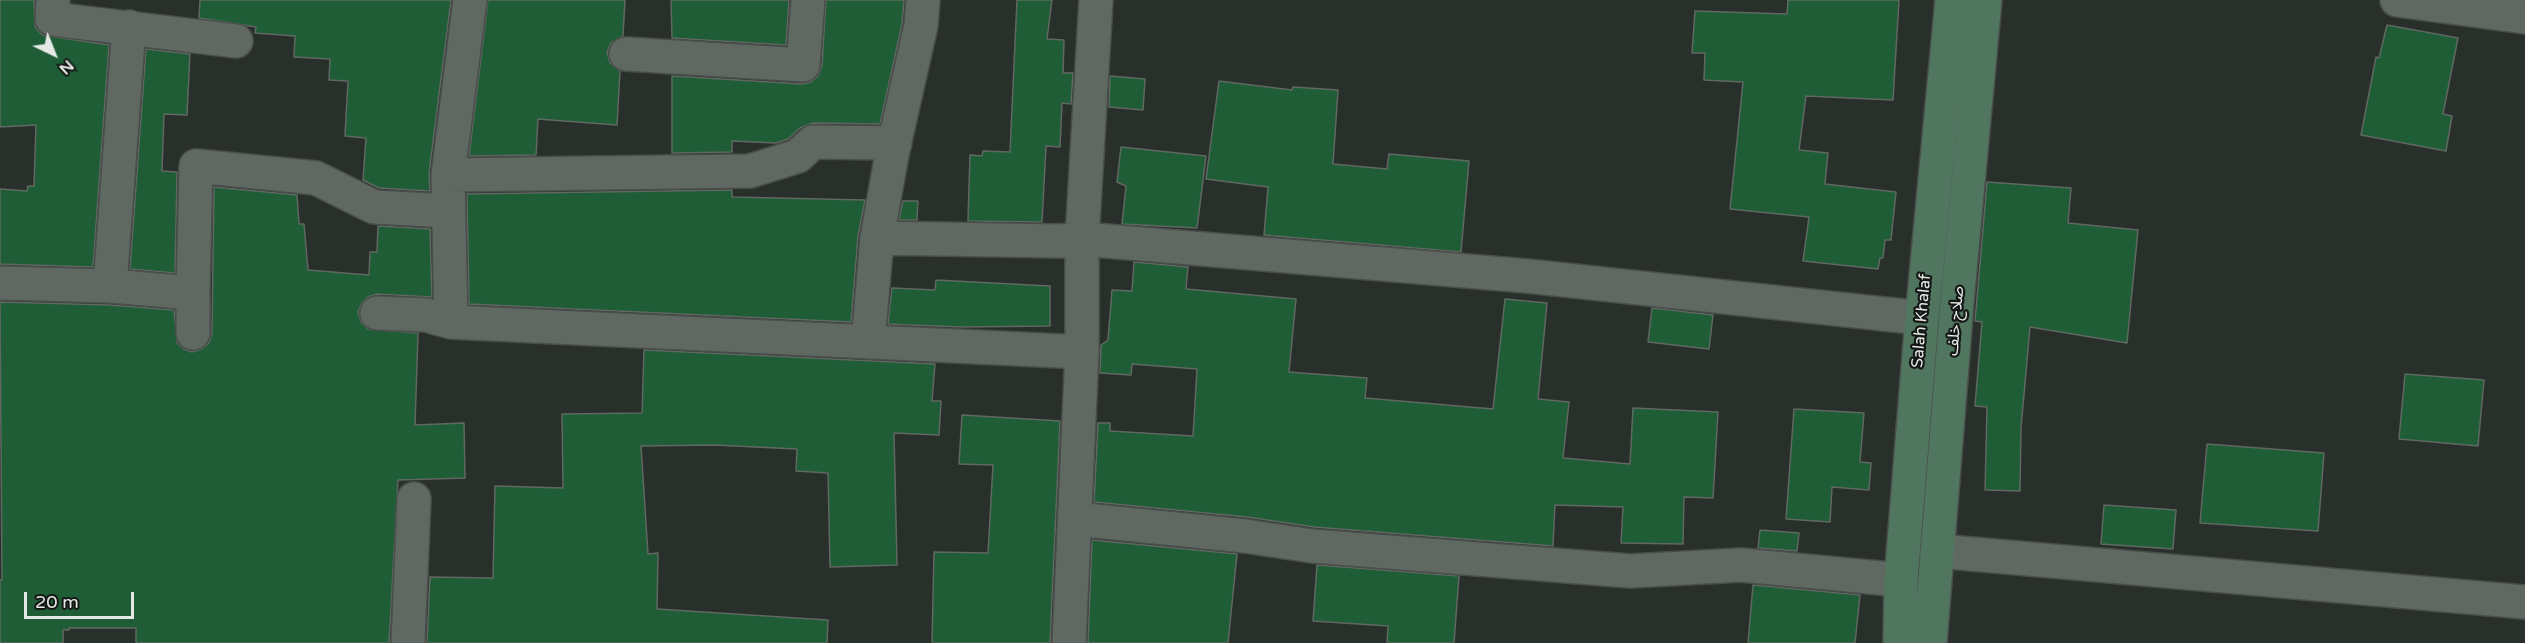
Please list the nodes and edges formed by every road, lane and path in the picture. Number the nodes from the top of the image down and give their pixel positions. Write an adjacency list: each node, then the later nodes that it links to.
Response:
1 (52, 0): 10 (street)
2 (470, 0): 14 (street)
3 (808, 0): 12 (street)
4 (923, 0): 13 (street)
5 (1096, 0): 17 (street)
6 (1952, 0): 22 (main road, Salah Khalaf)
7 (1985, 0): 29 (main road, صلاح خلف)
8 (2397, 0): 9 (street)
9 (2525, 17)
10 (129, 27): 11 (street); 19 (street)
11 (236, 41)
12 (626, 54)
13 (895, 143): 14 (street); 16 (street)
14 (448, 175): 15 (street)
15 (448, 211): 20 (street); 23 (street)
16 (877, 238): 17 (street); 25 (street)
17 (1082, 239): 22 (street); 26 (street)
18 (0, 283): 19 (street)
19 (110, 286): 20 (street)
20 (193, 293): 24 (street)
21 (377, 313): 23 (street)
22 (1922, 318): 30 (main road, Salah Khalaf)
23 (451, 322): 25 (street)
24 (193, 333)
25 (868, 342): 26 (street)
26 (1082, 352): 28 (street)
27 (414, 499): 32 (street)
28 (1075, 519): 30 (street); 33 (street)
29 (1937, 551): 31 (street); 35 (main road, صلاح خلف)
30 (1901, 580): 34 (main road, Salah Khalaf)
31 (2525, 602)
32 (408, 643)
33 (1069, 643)
34 (1900, 643)
35 (1930, 643)

